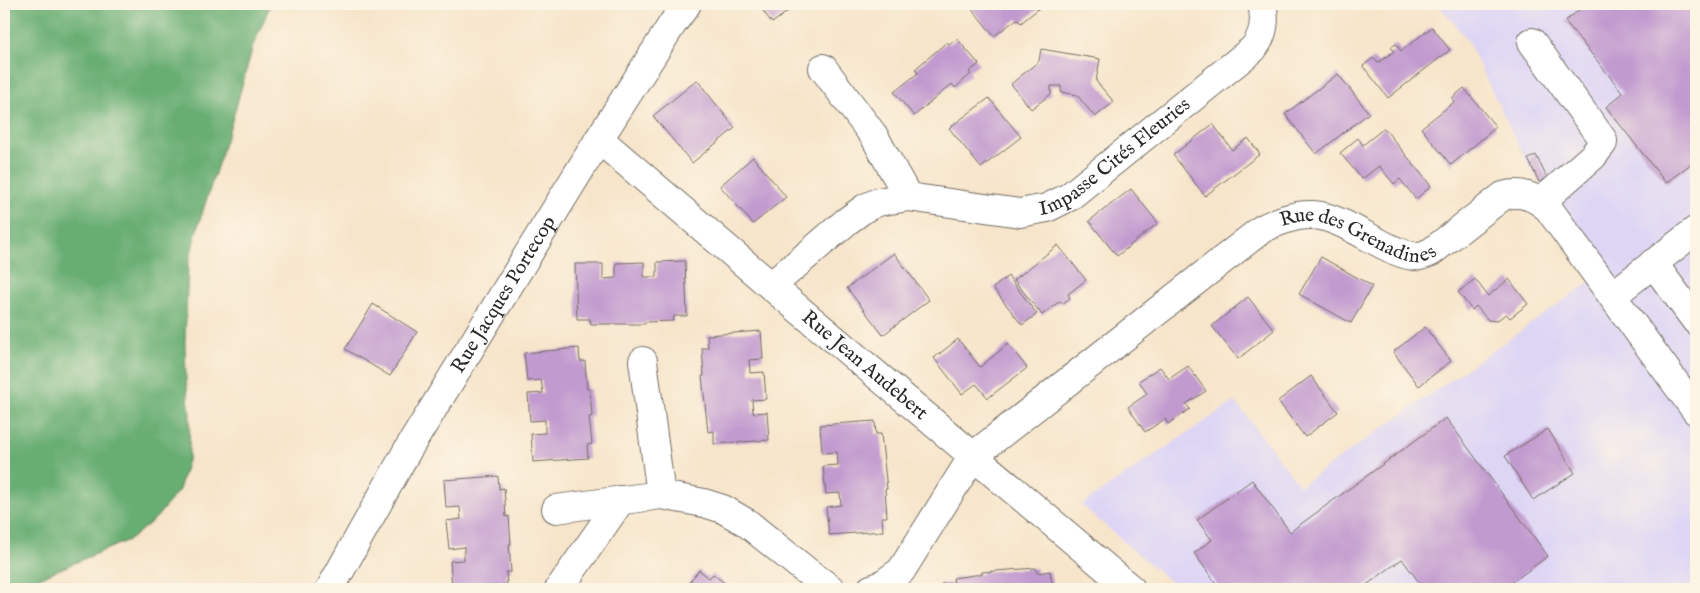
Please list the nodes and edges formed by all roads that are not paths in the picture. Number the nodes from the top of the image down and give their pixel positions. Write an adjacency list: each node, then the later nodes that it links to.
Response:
1 (687, 4): 5 (street, Rue Jacques Portecop)
2 (1262, 4): 6 (street, Impasse Cités Fleuries)
3 (1532, 42): 7 (street)
4 (823, 68): 6 (street)
5 (599, 139): 10 (street, Rue Jean Audebert); 19 (street, Rue Jacques Portecop)
6 (908, 197): 10 (street, Impasse Cités Fleuries)
7 (1542, 202): 11 (street); 15 (street, Rue des Grenadines)
8 (1696, 230): 9 (street)
9 (1654, 263): 11 (street); 12 (street)
10 (771, 286): 15 (street, Rue Jean Audebert)
11 (1612, 296): 14 (street)
12 (1696, 321)
13 (643, 361): 16 (street)
14 (1696, 411)
15 (973, 456): 22 (street); 23 (street, Rue Jean Audebert)
16 (661, 495): 17 (street); 21 (street)
17 (621, 500): 18 (street); 20 (street)
18 (556, 509)
19 (330, 589)
20 (559, 589)
21 (831, 589)
22 (871, 589)
23 (1131, 589)

